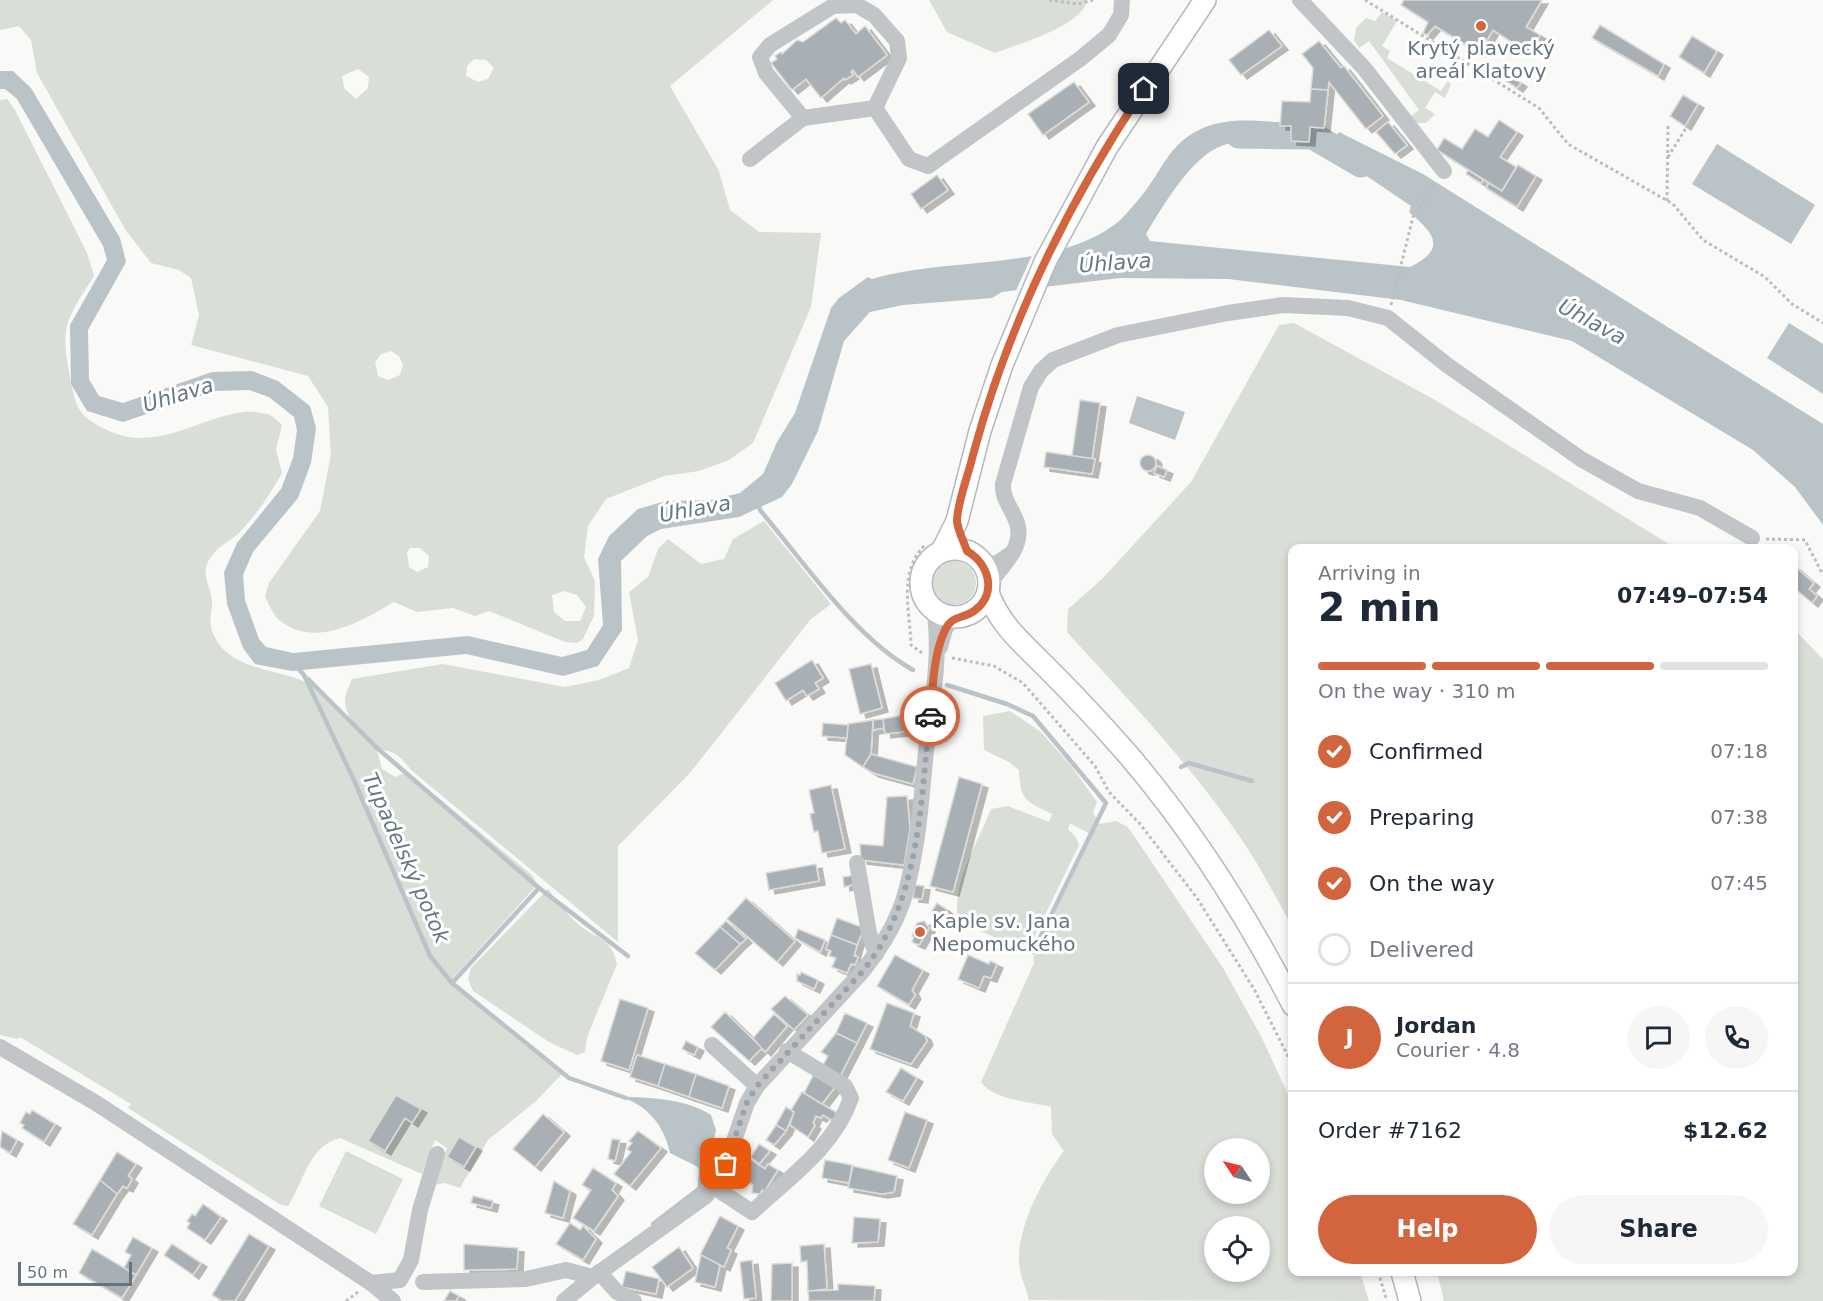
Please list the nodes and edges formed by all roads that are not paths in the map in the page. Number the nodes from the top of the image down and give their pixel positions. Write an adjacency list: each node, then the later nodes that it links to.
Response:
1 (1122, 0): 6 (street)
2 (1191, 0): 5 (main road)
3 (1205, 0): 5 (main road)
4 (1300, 0): 9 (street)
5 (1179, 36): 10 (main road)
6 (875, 108): 7 (street); 7 (street)
7 (803, 118): 8 (street)
8 (750, 159)
9 (1444, 171)
10 (957, 521): 12 (main road); 14 (main road)
11 (1752, 538): 13 (street)
12 (936, 547): 14 (main road); 16 (main road)
13 (1014, 551): 14 (street); 15 (street)
14 (974, 556): 15 (main road)
15 (988, 588): 17 (main road); 18 (main road)
16 (934, 610): 17 (main road); 19 (street)
17 (961, 616): 18 (main road); 19 (street)
18 (1013, 634): 22 (main road)
19 (937, 656): 21 (street)
20 (857, 863): 21 (street)
21 (876, 954): 25 (street)
22 (1288, 995)
23 (712, 1045): 26 (street)
24 (0, 1047): 32 (street)
25 (787, 1051): 26 (street); 28 (street)
26 (757, 1086): 28 (street)
27 (437, 1154): 32 (street)
28 (714, 1186): 29 (street)
29 (596, 1275): 31 (street); 34 (street); 35 (street)
30 (1403, 1276): 36 (main road)
31 (423, 1282)
32 (372, 1283): 33 (street)
33 (393, 1301)
34 (564, 1301)
35 (634, 1301)
36 (1410, 1301)

